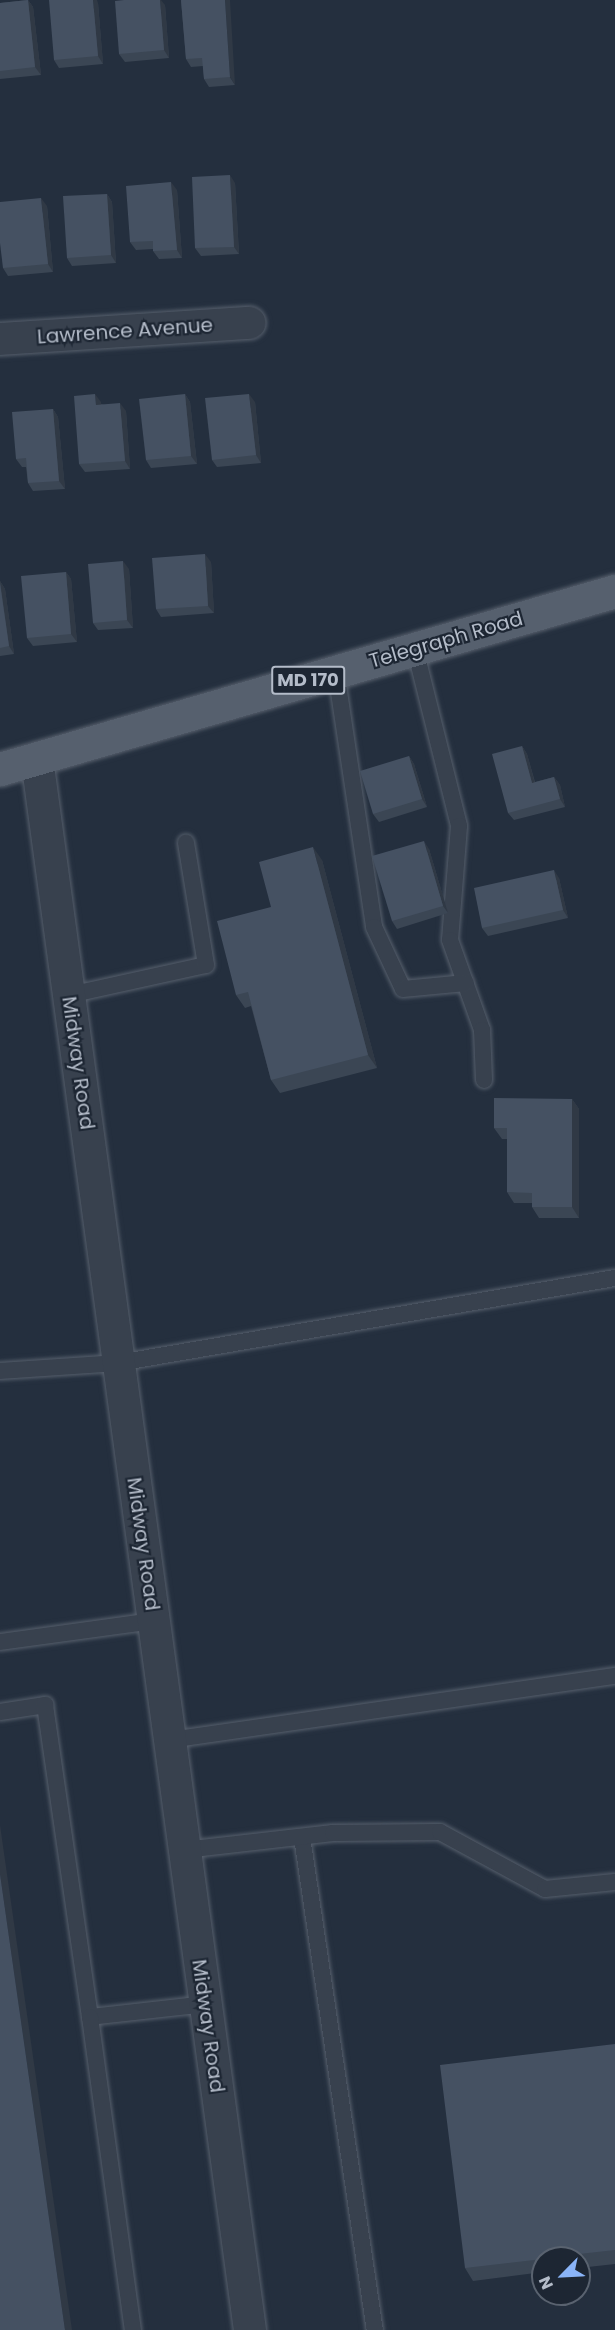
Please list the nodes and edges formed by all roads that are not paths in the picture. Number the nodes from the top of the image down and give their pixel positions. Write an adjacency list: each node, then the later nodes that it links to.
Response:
1 (249, 323): 2 (street, Lawrence Avenue)
2 (0, 339)
3 (615, 591): 4 (main road, Telegraph Road / MD 170)
4 (415, 649): 5 (main road, Telegraph Road / MD 170); 9 (lane)
5 (336, 672): 6 (main road, Telegraph Road / MD 170); 9 (lane)
6 (37, 759): 7 (main road, Telegraph Road / MD 170); 10 (street, Midway Road)
7 (0, 769)
8 (186, 843): 10 (lane)
9 (466, 983): 11 (lane)
10 (69, 995): 13 (street, Midway Road)
11 (484, 1080)
12 (615, 1278): 13 (lane)
13 (118, 1363): 14 (lane); 15 (street, Midway Road)
14 (0, 1371)
15 (153, 1621): 16 (lane); 19 (street, Midway Road)
16 (0, 1642)
17 (615, 1676): 19 (lane)
18 (0, 1712): 24 (lane)
19 (170, 1740): 21 (street, Midway Road)
20 (302, 1837): 21 (lane); 22 (lane); 27 (lane)
21 (184, 1850): 23 (street, Midway Road)
22 (615, 1882)
23 (206, 2004): 24 (lane); 26 (street, Midway Road)
24 (90, 2018): 25 (lane)
25 (133, 2330)
26 (250, 2330)
27 (375, 2330)

